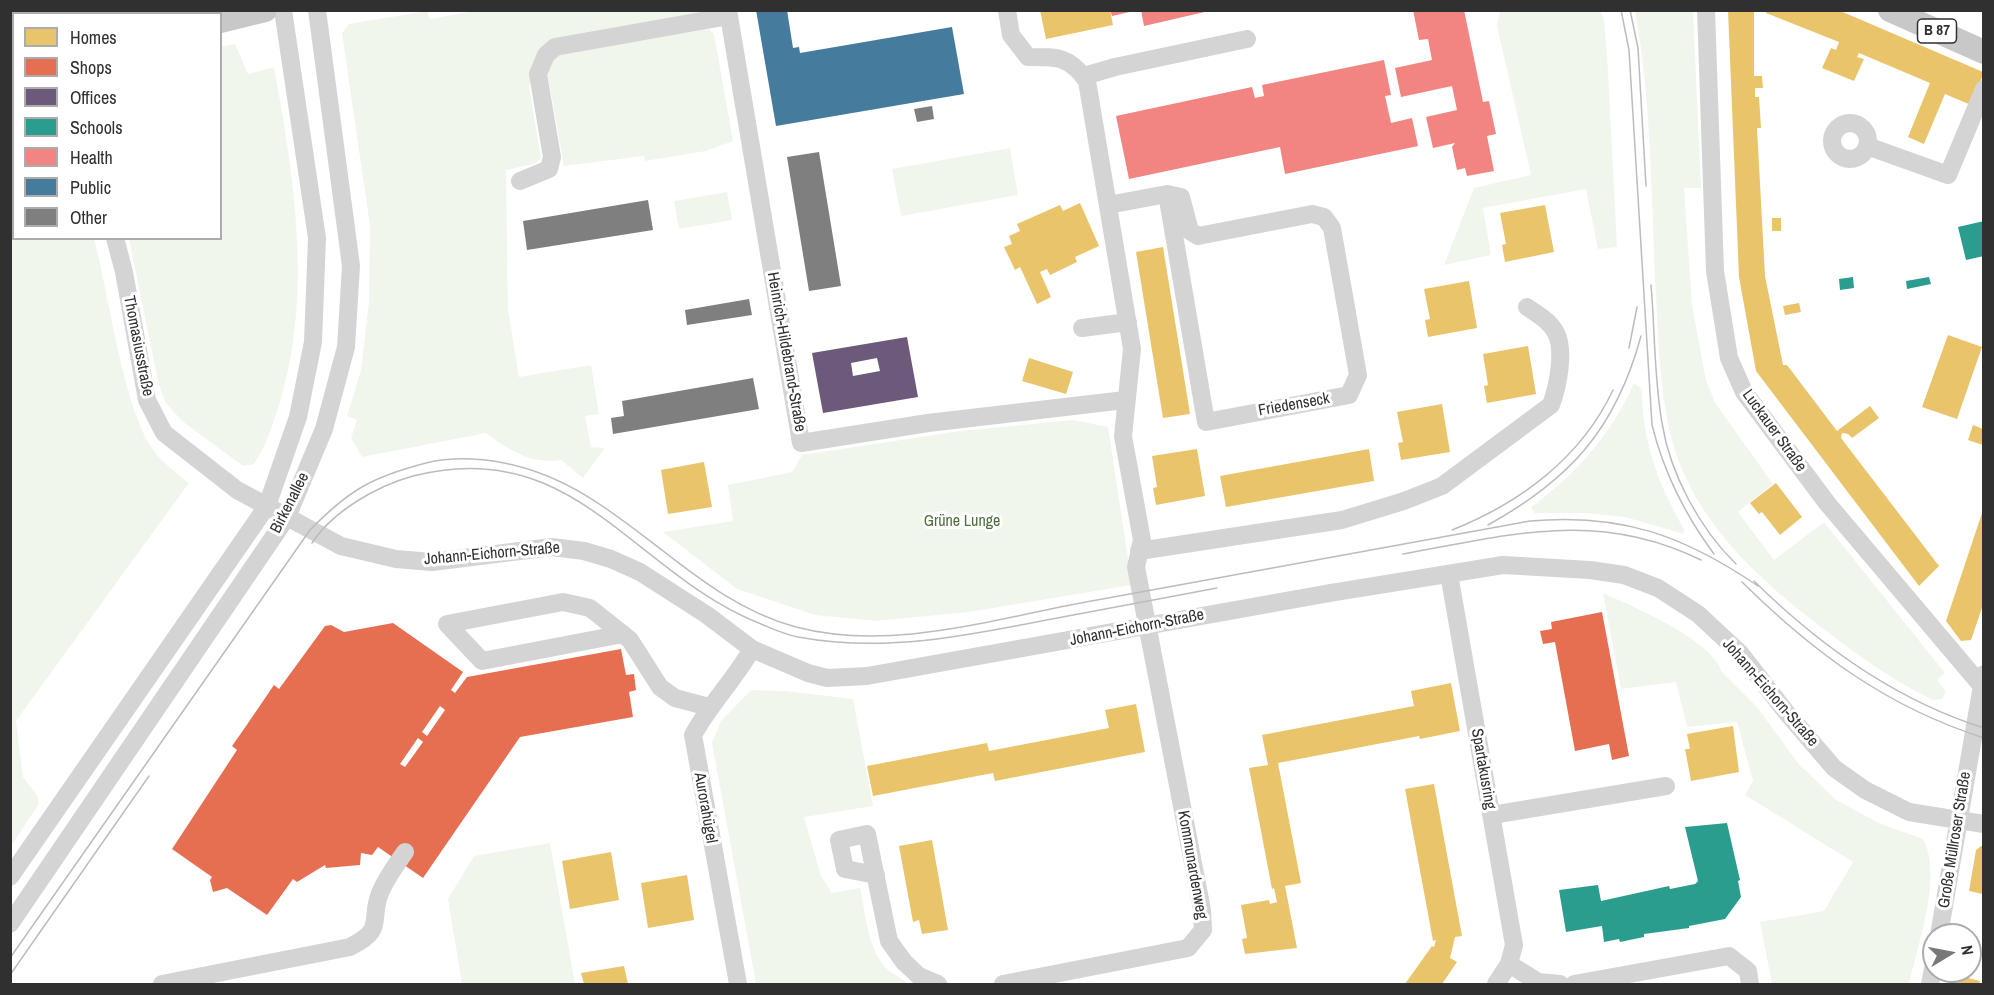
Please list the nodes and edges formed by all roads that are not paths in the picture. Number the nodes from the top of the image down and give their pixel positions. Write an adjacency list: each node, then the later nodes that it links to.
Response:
1 (265, 10): 9 (main road)
2 (283, 10): 24 (street, Birkenallee)
3 (317, 10): 25 (street, Birkenallee)
4 (1007, 10): 13 (street)
5 (1706, 10): 31 (street, Luckauer Straße)
6 (1890, 10): 12 (main road, B 87)
7 (1928, 10): 10 (main road, B 87)
8 (729, 13): 16 (street); 23 (street, Heinrich-Hildebrand-Straße)
9 (222, 21)
10 (1983, 36)
11 (1247, 39): 13 (street)
12 (1983, 52)
13 (1084, 76): 18 (street)
14 (1983, 89): 15 (street)
15 (1867, 147)
16 (520, 181)
17 (1167, 194): 17 (street, Friedenseck); 18 (street)
18 (1108, 205): 21 (street)
19 (116, 240): 24 (street, Thomasiusstraße)
20 (1527, 307): 26 (street)
21 (1128, 322): 22 (street); 23 (street)
22 (1082, 328)
23 (1125, 400): 26 (street)
24 (267, 506): 25 (street, Johann-Eichorn-Straße); 39 (street, Birkenallee)
25 (286, 517): 30 (street, Johann-Eichorn-Straße); 41 (street, Birkenallee)
26 (1139, 551): 28 (street)
27 (1449, 573): 28 (street, Johann-Eichorn-Straße); 34 (street, Spartakusring); 35 (street, Johann-Eichorn-Straße)
28 (1149, 627): 30 (street, Johann-Eichorn-Straße); 43 (street, Kommunardenweg)
29 (623, 634): 29 (street); 32 (street)
30 (752, 649): 32 (street, Aurorahügel)
31 (1982, 679): 35 (street, Große Müllroser Straße)
32 (709, 707): 45 (street, Aurorahügel)
33 (1666, 786): 34 (street)
34 (1492, 815): 42 (street, Spartakusring)
35 (1959, 819): 36 (street, Johann-Eichorn-Straße); 40 (street, Große Müllroser Straße)
36 (1983, 824)
37 (405, 852): 44 (street)
38 (876, 874): 46 (street)
39 (10, 877)
40 (1941, 923)
41 (10, 924)
42 (1509, 964): 48 (street, Spartakusring); 49 (street)
43 (1036, 982): 47 (street, Kommunardenweg)
44 (162, 984)
45 (738, 984)
46 (938, 984)
47 (1003, 984)
48 (1496, 984)
49 (1560, 984)
50 (1574, 984): 51 (street)
51 (1750, 984)

